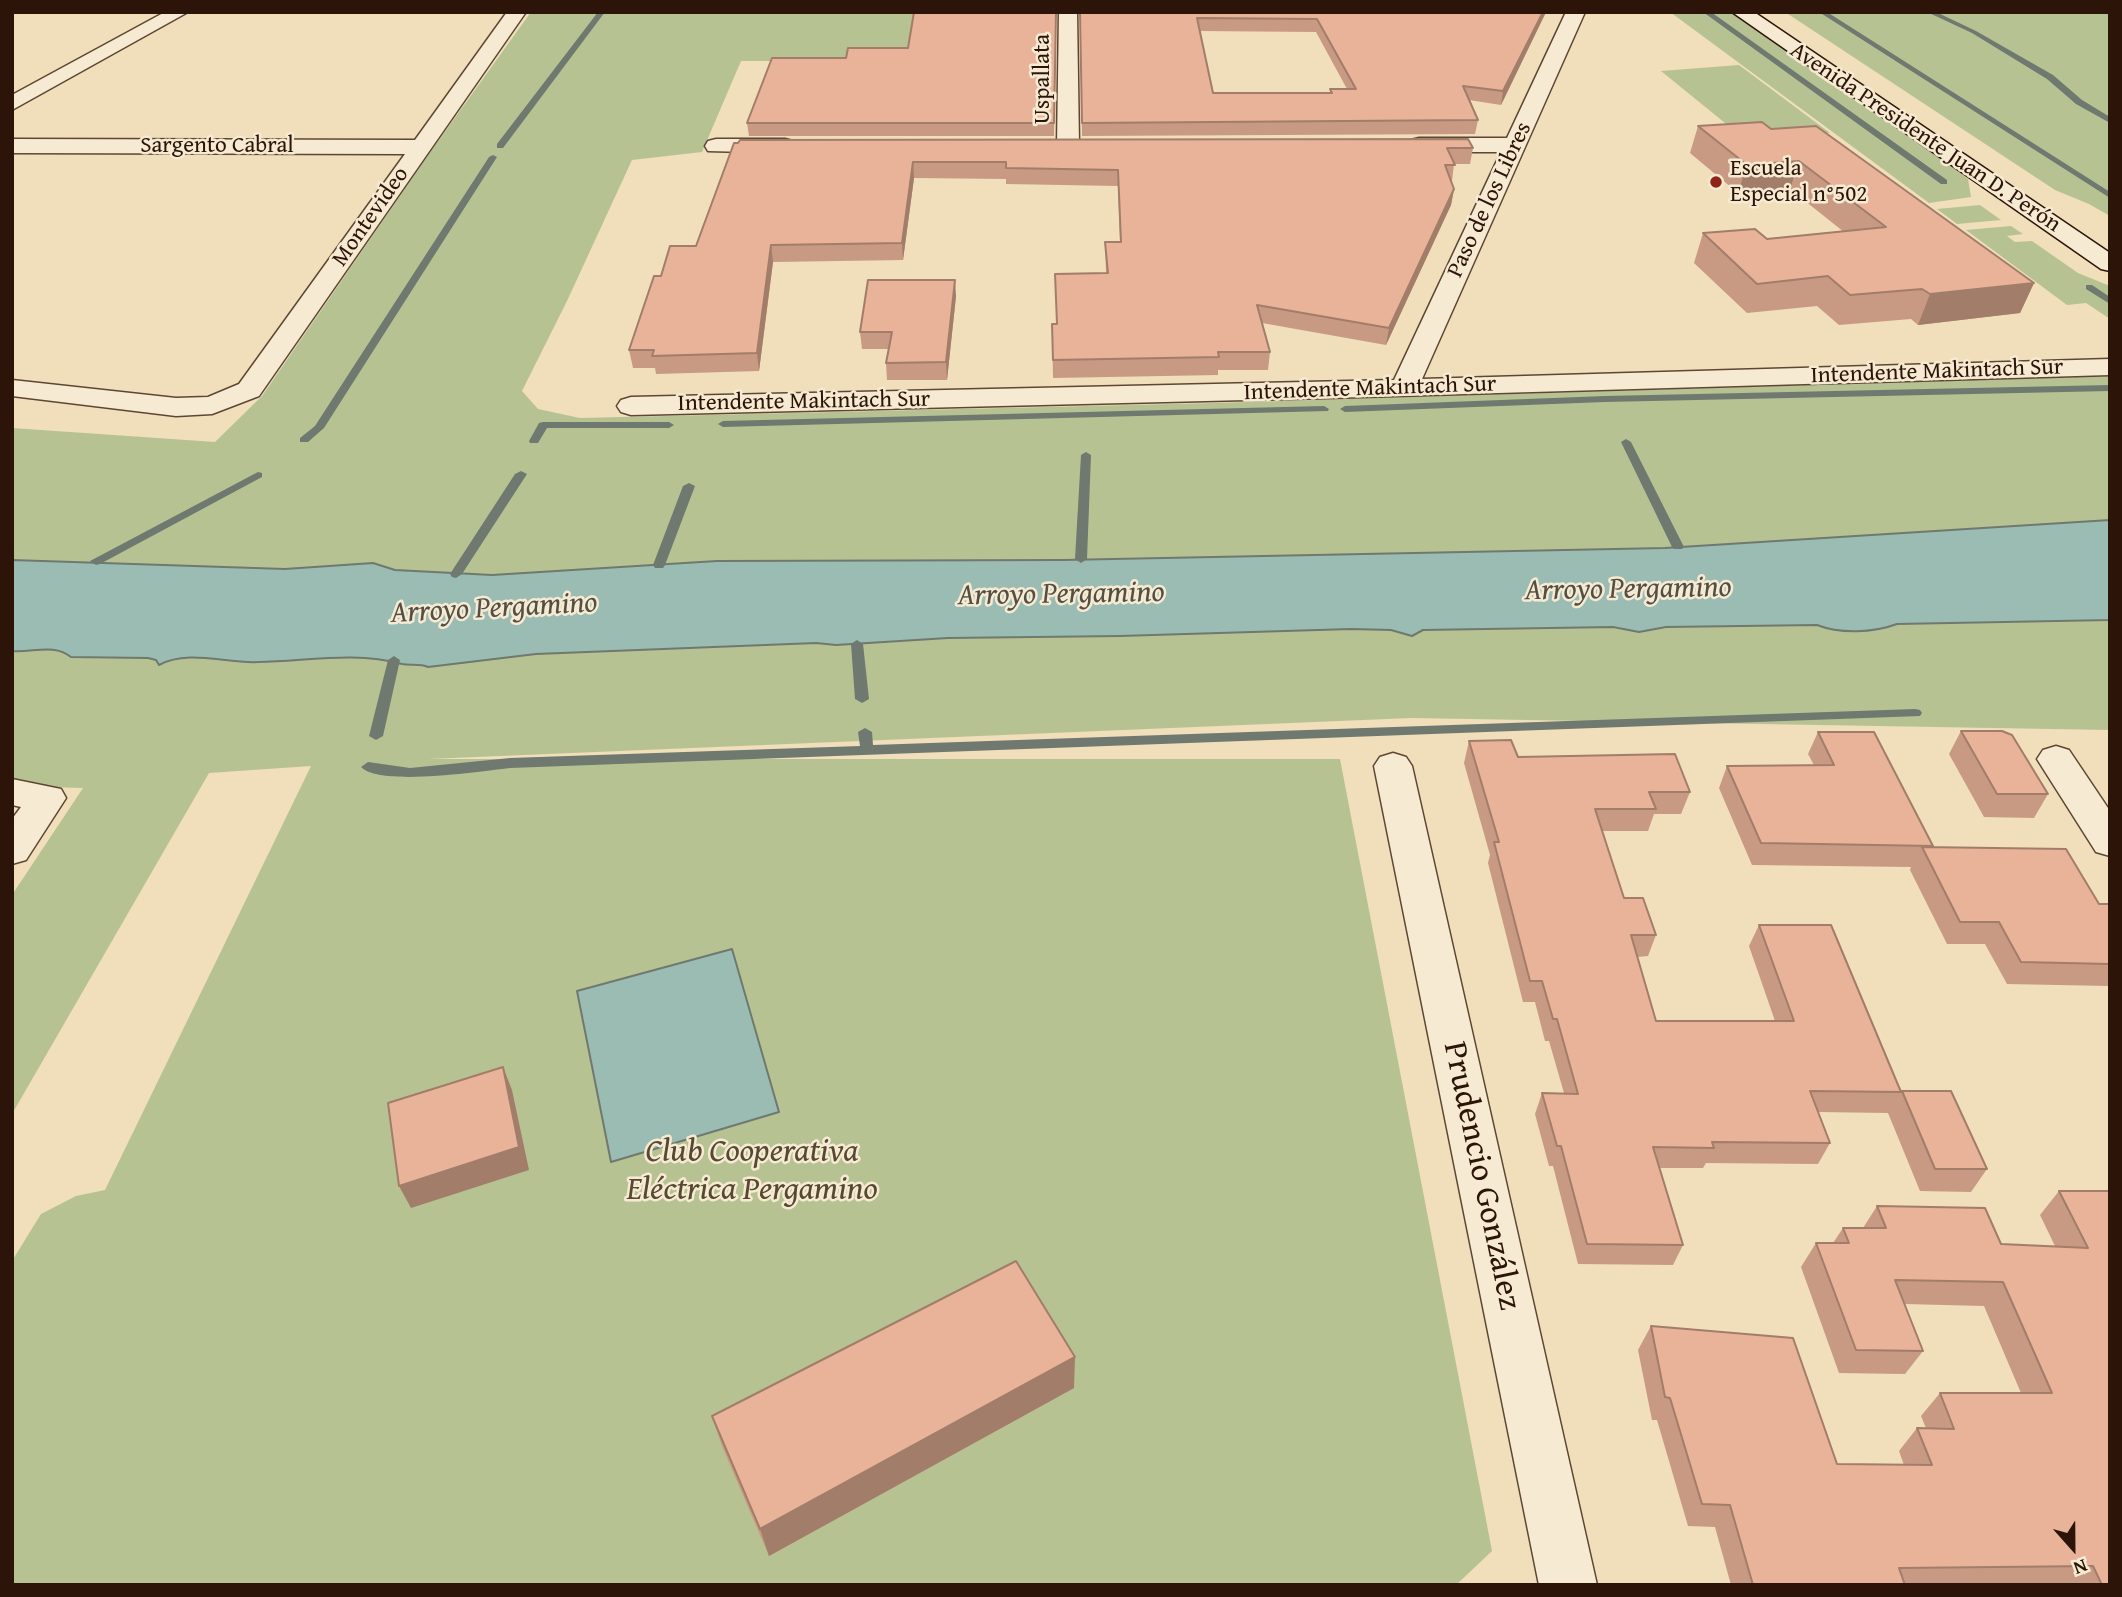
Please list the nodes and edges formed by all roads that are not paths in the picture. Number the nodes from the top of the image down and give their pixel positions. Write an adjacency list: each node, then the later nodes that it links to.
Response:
1 (178, 12): 7 (street)
2 (517, 12): 15 (street, Montevideo)
3 (1068, 12): 10 (street, Uspallata)
4 (1576, 12): 13 (street, Paso de los Libres)
5 (1741, 12): 20 (street, Avenida Presidente Juan D. Perón)
6 (1772, 12): 8 (street, Avenida Presidente Juan D. Perón)
7 (12, 104)
8 (1945, 127)
9 (1041, 145): 10 (street)
10 (1068, 145): 11 (street)
11 (1096, 145)
12 (1404, 145): 13 (street)
13 (1515, 145): 23 (street, Paso de los Libres)
14 (12, 146): 15 (street, Sargento Cabral)
15 (421, 146): 22 (street, Montevideo)
16 (716, 146): 17 (street)
17 (811, 146)
18 (2026, 180): 19 (street, Avenida Presidente Juan D. Perón)
19 (2078, 215)
20 (2110, 264)
21 (2110, 367): 23 (street, Intendente Makintach Sur)
22 (12, 388)
23 (1404, 388): 24 (street, Intendente Makintach Sur)
24 (631, 406)
25 (2056, 759): 28 (street)
26 (1393, 766): 30 (street, Prudencio González)
27 (29, 795): 29 (street)
28 (2110, 842)
29 (12, 850)
30 (1569, 1585)

